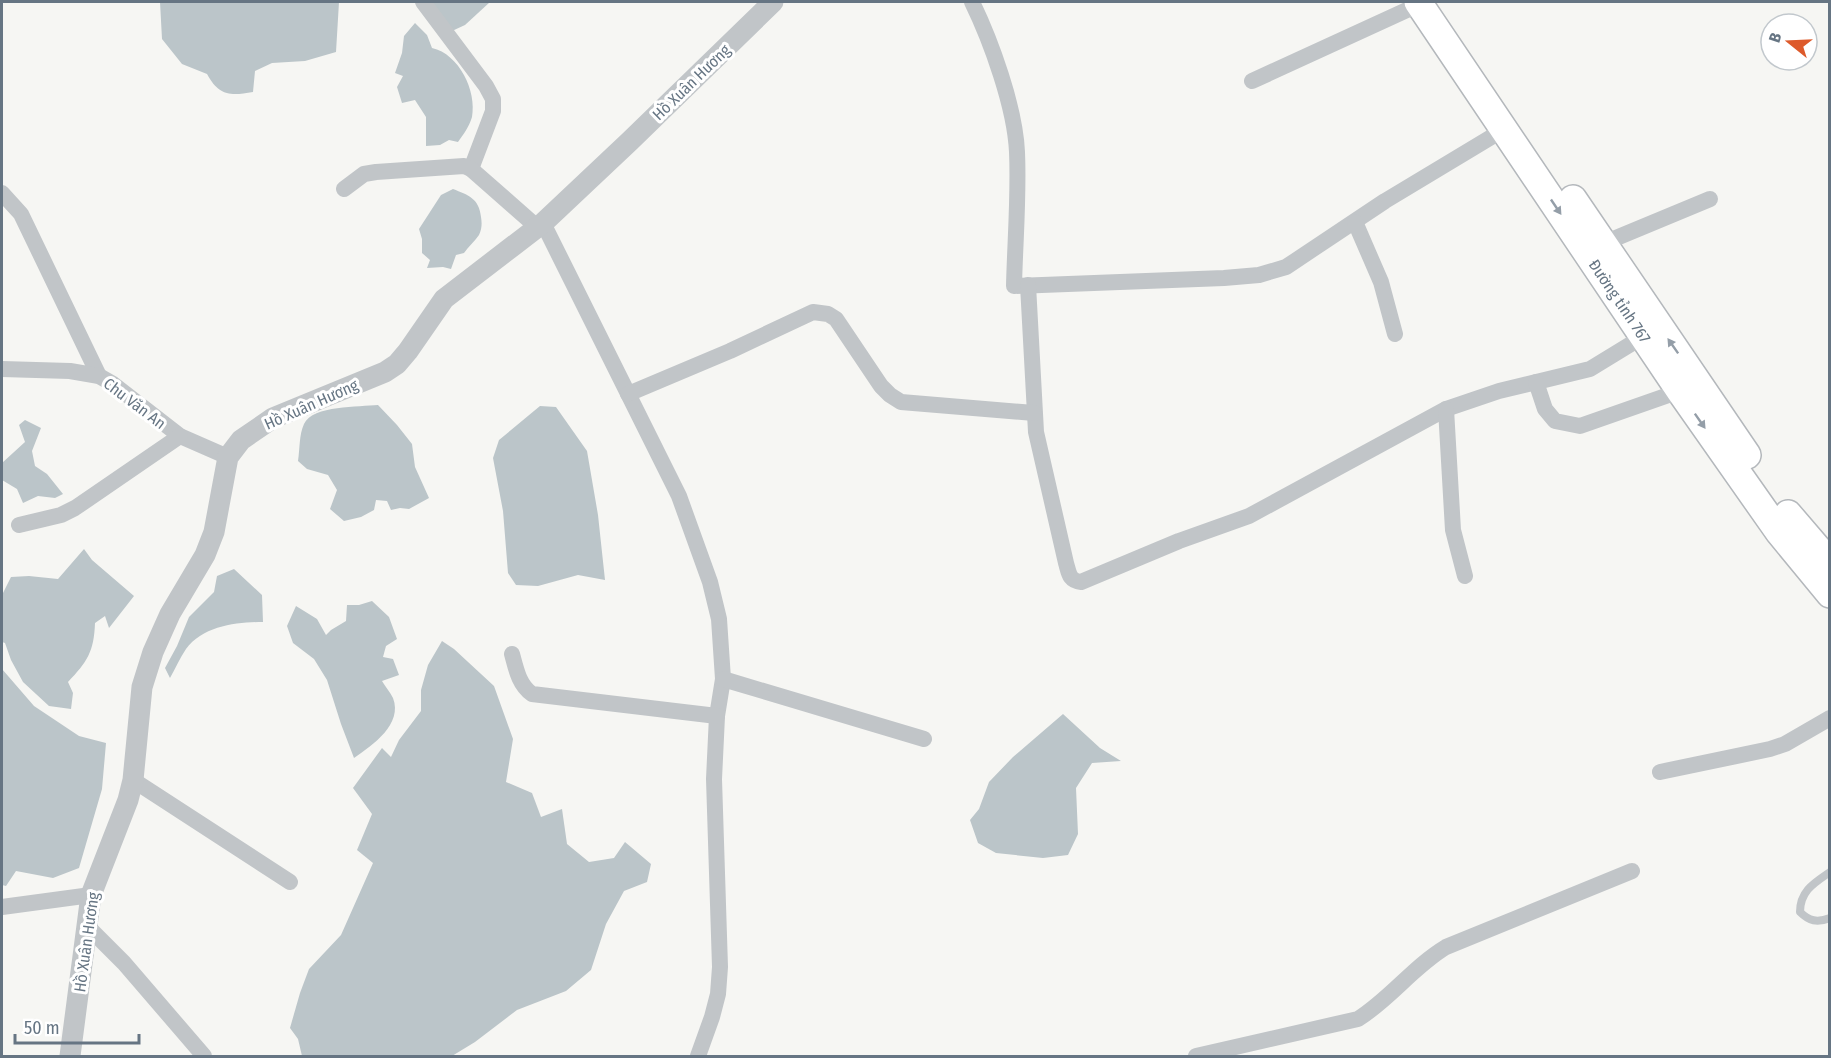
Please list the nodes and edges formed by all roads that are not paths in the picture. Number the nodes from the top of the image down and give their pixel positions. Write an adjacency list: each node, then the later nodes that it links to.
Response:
1 (423, 2): 7 (street)
2 (773, 2): 12 (street, Hồ Xuân Hương)
3 (972, 2): 14 (street)
4 (1425, 2): 5 (street); 6 (main road, Đường tỉnh 767); 13 (main road, Đường tỉnh 767)
5 (1252, 81)
6 (1503, 130): 11 (street); 16 (main road, Đường tỉnh 767, one-way to 16)
7 (471, 169): 8 (street); 12 (street)
8 (344, 189)
9 (2, 193): 18 (street)
10 (1710, 199): 13 (street)
11 (1355, 222): 14 (street); 15 (street)
12 (540, 225): 21 (street); 25 (street, Hồ Xuân Hương)
13 (1604, 243): 27 (main road, Đường tỉnh 767, one-way to 13)
14 (1028, 285): 23 (street)
15 (1395, 334)
16 (1644, 336): 19 (street); 20 (main road, Đường tỉnh 767)
17 (2, 369): 18 (street, Chu Văn An)
18 (99, 376): 24 (street, Chu Văn An)
19 (1536, 382): 20 (street); 22 (street)
20 (1680, 392): 29 (main road, Đường tỉnh 767, one-way to 29)
21 (627, 394): 23 (street); 31 (street)
22 (1446, 409): 23 (street); 28 (street)
23 (1034, 412)
24 (180, 436): 25 (street, Chu Văn An); 26 (street)
25 (228, 457): 36 (street, Hồ Xuân Hương)
26 (19, 525)
27 (1830, 563)
28 (1464, 576)
29 (1830, 594)
30 (512, 654): 32 (street)
31 (723, 679): 32 (street); 34 (street)
32 (717, 716): 46 (street)
33 (1830, 718): 35 (street)
34 (924, 739)
35 (1660, 772)
36 (133, 780): 39 (street); 40 (street, Hồ Xuân Hương)
37 (1632, 871): 47 (street)
38 (1830, 872): 42 (lane)
39 (290, 882)
40 (91, 896): 41 (street); 43 (street, Hồ Xuân Hương)
41 (2, 907)
42 (1830, 918)
43 (87, 926): 44 (street, Hồ Xuân Hương); 45 (street)
44 (70, 1056)
45 (204, 1056)
46 (698, 1056)
47 (1196, 1056)

